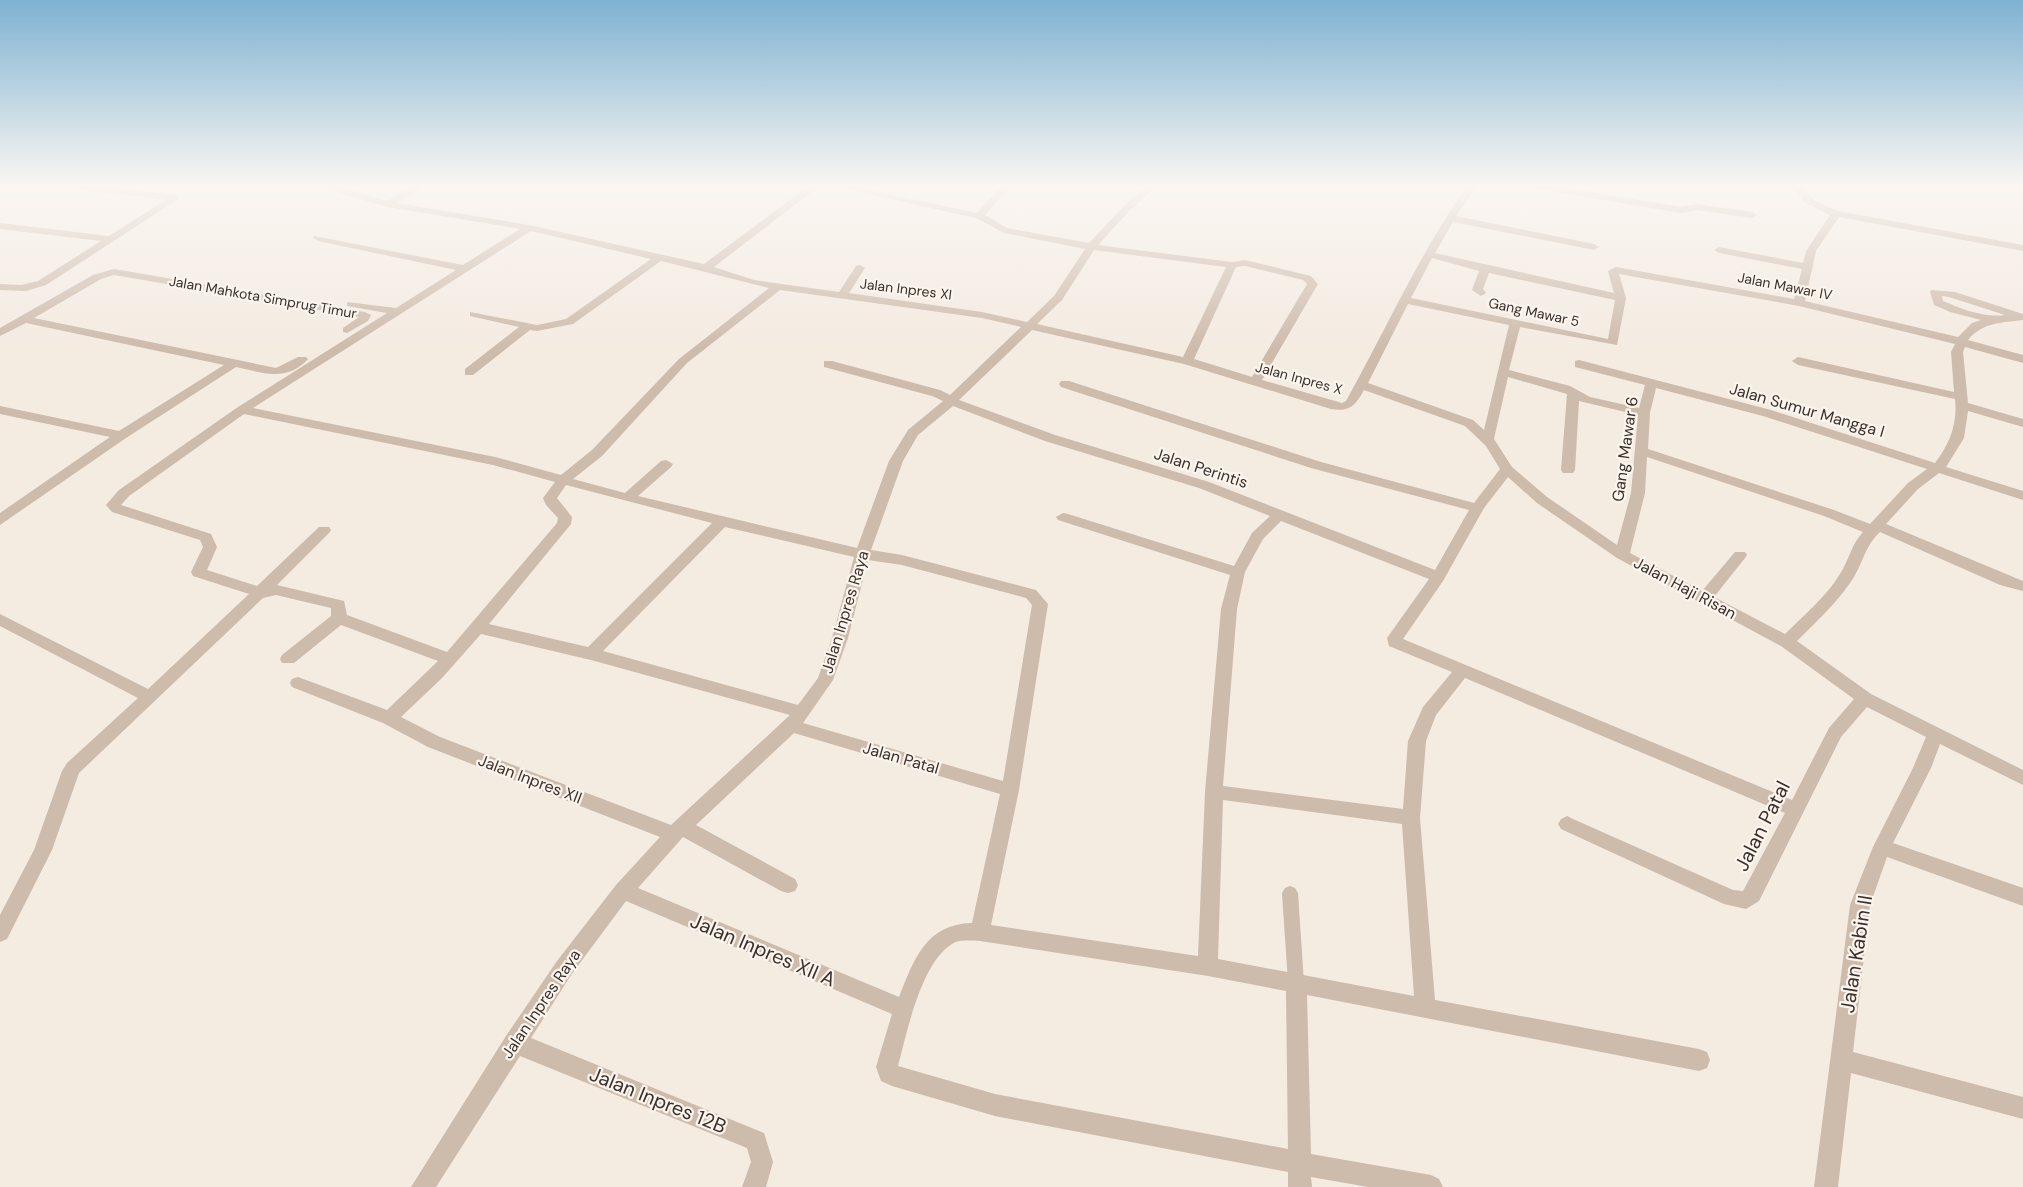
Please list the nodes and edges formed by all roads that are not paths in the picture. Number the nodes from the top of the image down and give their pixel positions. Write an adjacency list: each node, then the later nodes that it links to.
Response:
1 (113, 239): 25 (street)
2 (325, 239): 21 (street)
3 (510, 239): 21 (street)
4 (576, 239): 17 (street, Jalan Inpres XI)
5 (744, 239): 22 (street)
6 (1049, 239): 13 (street)
7 (1099, 239): 13 (street, Jalan Inpres Raya)
8 (1437, 239): 16 (street, Jalan Inpres X)
9 (1556, 239): 12 (street)
10 (1818, 239): 20 (street)
11 (1976, 239): 14 (street)
12 (1594, 247)
13 (1091, 248): 19 (street); 38 (street, Jalan Inpres Raya)
14 (2023, 248)
15 (1719, 250): 20 (street)
16 (1428, 254): 24 (street); 30 (street, Jalan Inpres X)
17 (657, 259): 22 (street, Jalan Inpres XI); 39 (street)
18 (120, 265): 32 (street)
19 (1231, 265): 43 (street); 50 (street)
20 (1807, 267): 31 (street)
21 (463, 268): 32 (street)
22 (706, 268): 26 (street, Jalan Inpres XI)
23 (860, 268): 28 (street)
24 (1485, 269): 27 (street); 29 (street)
25 (0, 287)
26 (777, 287): 28 (street, Jalan Inpres XI); 68 (street)
27 (1481, 293)
28 (842, 296): 38 (street, Jalan Inpres XI)
29 (1621, 298): 31 (street, Jalan Mawar IV); 37 (street, Gang Mawar 5)
30 (1404, 300): 37 (street, Gang Mawar 5); 53 (street, Jalan Inpres X)
31 (1799, 303): 41 (street, Jalan Mawar IV)
32 (395, 311): 58 (street)
33 (474, 314): 39 (street)
34 (2021, 317): 36 (street); 36 (street)
35 (24, 319): 40 (street, Jalan Mahkota Simprug Timur); 45 (street, Jalan Mahkota Simprug Timur); 45 (street, Jalan Mahkota Simprug Timur)
36 (1993, 320): 41 (street)
37 (1515, 324): 49 (street)
38 (1030, 326): 43 (street, Jalan Inpres X); 55 (street, Jalan Inpres Raya)
39 (527, 327): 48 (street)
40 (0, 333)
41 (1960, 343): 42 (street, Jalan Mawar IV); 56 (street)
42 (2023, 359)
43 (1187, 361): 50 (street, Jalan Inpres X)
44 (1798, 361): 56 (street)
45 (235, 363): 61 (street)
46 (828, 364): 55 (street, Jalan Perintis)
47 (1579, 364): 51 (street, Jalan Sumur Mangga I)
48 (469, 372)
49 (1503, 372): 54 (street); 62 (street)
50 (1255, 382): 53 (street, Jalan Inpres X)
51 (1651, 383): 59 (street, Gang Mawar 6); 65 (street, Jalan Sumur Mangga I)
52 (1065, 384): 71 (street)
53 (1362, 385): 62 (street, Jalan Haji Risan)
54 (1574, 394): 59 (street); 67 (street)
55 (951, 401): 73 (street, Jalan Perintis); 79 (street, Jalan Inpres Raya)
56 (1962, 401): 60 (street); 65 (street)
57 (0, 410): 61 (street)
58 (242, 410): 68 (street); 85 (street)
59 (1644, 412): 63 (street, Gang Mawar 6)
60 (2023, 423)
61 (121, 435): 72 (street)
62 (1487, 440): 66 (street, Jalan Haji Risan)
63 (1642, 452): 77 (street); 80 (street, Gang Mawar 6)
64 (666, 464): 70 (street)
65 (1939, 467): 69 (street, Jalan Sumur Mangga I); 77 (street)
66 (1507, 470): 71 (street); 80 (street, Jalan Haji Risan)
67 (1568, 470)
68 (562, 481): 70 (street); 89 (street)
69 (2023, 496)
70 (628, 498): 76 (street)
71 (1476, 508): 83 (street)
72 (6, 510): 75 (street)
73 (1280, 514): 82 (street); 83 (street, Jalan Perintis)
74 (1063, 517): 82 (street)
75 (0, 520)
76 (722, 523): 79 (street); 91 (street)
77 (1876, 529): 84 (street); 90 (street)
78 (324, 530): 85 (street)
79 (862, 555): 99 (street, Jalan Inpres Raya); 102 (street)
80 (1622, 555): 86 (street, Jalan Haji Risan)
81 (1740, 555): 86 (street)
82 (1238, 572): 103 (street)
83 (1438, 577): 94 (street)
84 (2023, 586)
85 (262, 593): 88 (street); 96 (street)
86 (1704, 598): 90 (street, Jalan Haji Risan)
87 (0, 618): 96 (street)
88 (339, 618): 92 (street); 93 (street)
89 (477, 627): 91 (street, Jalan Patal); 92 (street)
90 (1787, 642): 97 (street, Jalan Haji Risan)
91 (591, 654): 99 (street, Jalan Patal)
92 (450, 659): 98 (street)
93 (288, 660)
94 (1462, 671): 104 (street); 105 (street)
95 (298, 683): 98 (street, Jalan Inpres XII)
96 (149, 697): 114 (street)
97 (1865, 699): 100 (street, Jalan Haji Risan); 104 (street, Jalan Patal)
98 (389, 718): 107 (street, Jalan Inpres XII)
99 (796, 719): 102 (street, Jalan Patal); 107 (street, Jalan Inpres Raya)
100 (1935, 735): 101 (street, Jalan Haji Risan); 108 (street, Jalan Kabin II)
101 (2023, 778)
102 (1010, 790): 113 (street)
103 (1214, 792): 105 (street); 115 (street)
104 (1796, 810): 106 (street, Jalan Patal)
105 (1411, 818): 117 (street)
106 (1567, 824)
107 (678, 831): 109 (street, Jalan Inpres XII); 110 (street, Jalan Inpres Raya)
108 (1882, 847): 112 (street); 120 (street, Jalan Kabin II)
109 (788, 885)
110 (623, 891): 118 (street, Jalan Inpres XII A); 119 (street, Jalan Inpres Raya)
111 (1290, 893): 116 (lane)
112 (2023, 897)
113 (980, 932): 115 (street); 118 (street)
114 (0, 933)
115 (1208, 967): 116 (street)
116 (1296, 983): 117 (street); 123 (street)
117 (1425, 1008): 121 (street)
118 (904, 1009): 123 (street)
119 (514, 1043): 124 (street, Jalan Inpres Raya); 125 (street, Jalan Inpres 12B)
120 (1840, 1059): 122 (street); 128 (street, Jalan Kabin II)
121 (1699, 1060)
122 (2023, 1108)
123 (1300, 1162): 126 (street); 127 (street)
124 (423, 1187)
125 (754, 1187)
126 (1300, 1187)
127 (1431, 1187)
128 (1827, 1187)

